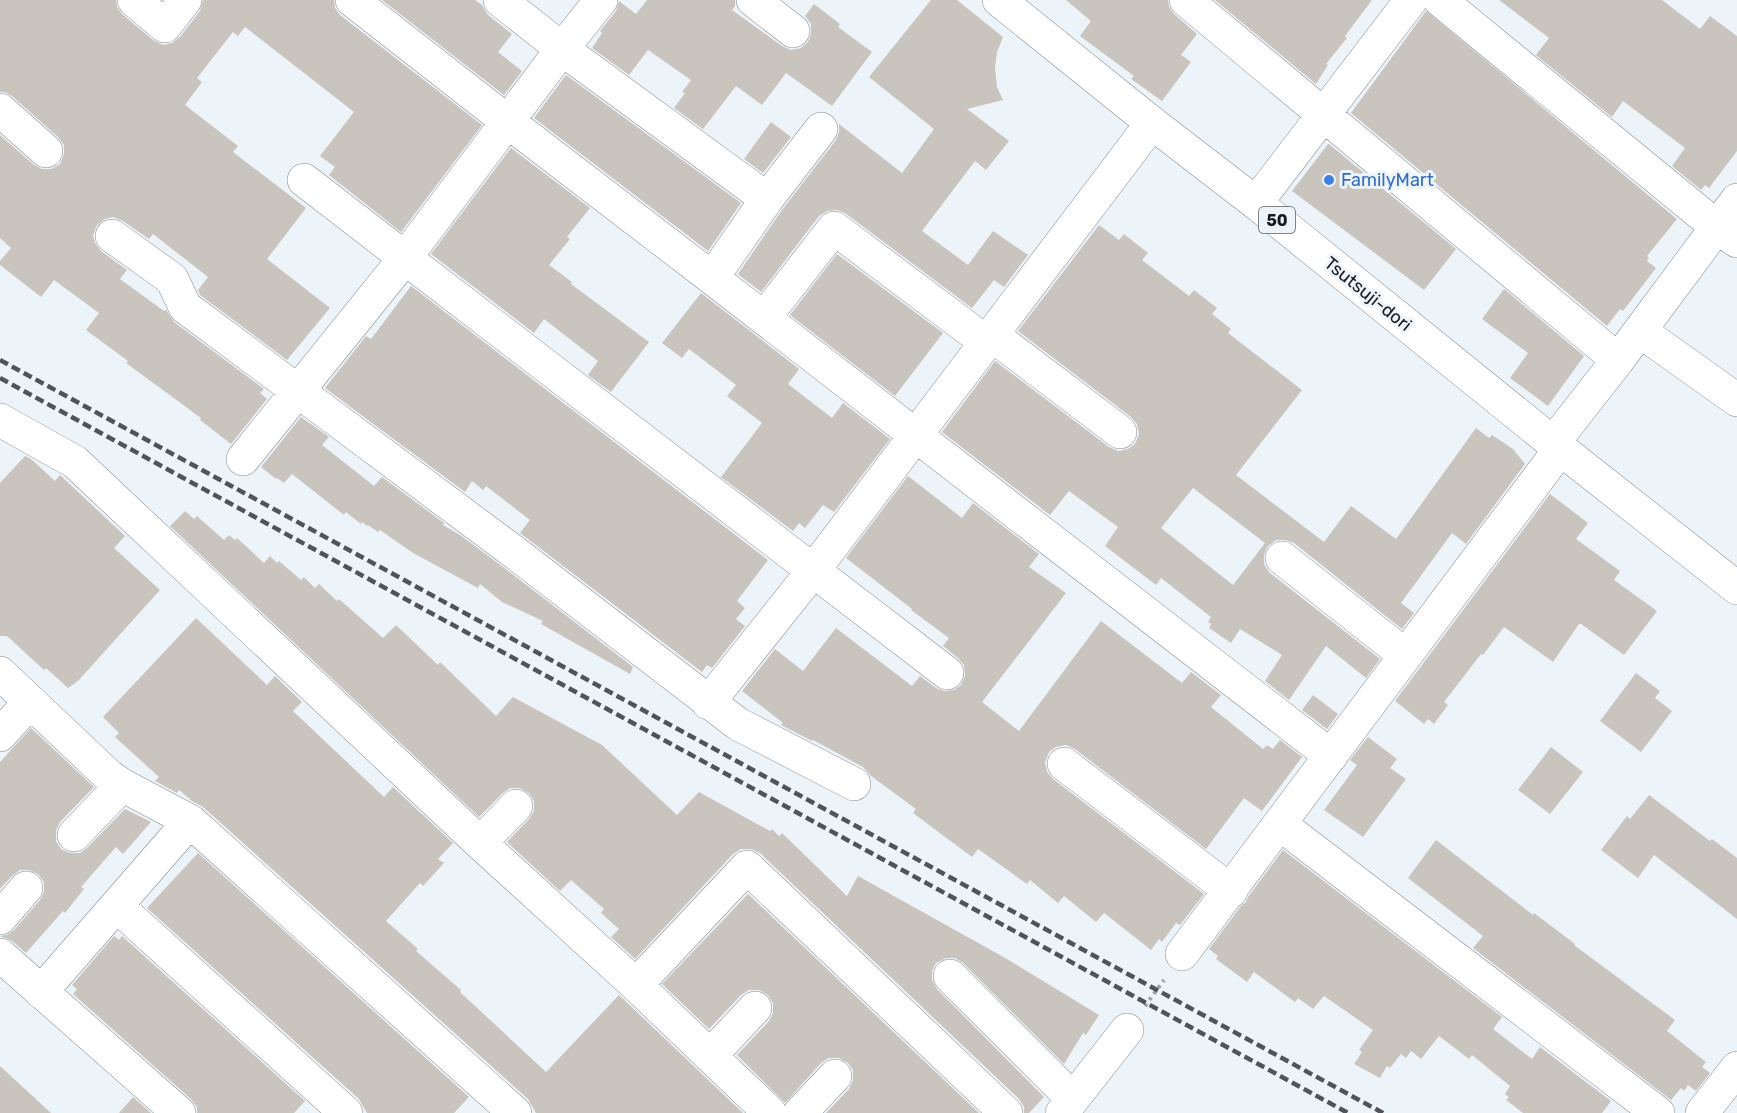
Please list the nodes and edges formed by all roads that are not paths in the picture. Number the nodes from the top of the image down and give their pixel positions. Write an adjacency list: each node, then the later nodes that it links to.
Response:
1 (134, 0): 2 (street)
2 (185, 0)
3 (352, 0): 15 (street)
4 (500, 0): 12 (street)
5 (601, 0): 12 (street)
6 (753, 0): 11 (street)
7 (999, 0): 16 (street, Tsutsuji-dori / 50)
8 (1186, 0): 14 (street)
9 (1411, 0): 14 (street)
10 (1440, 0): 23 (street)
11 (793, 31)
12 (562, 49): 15 (street); 20 (street)
13 (0, 110): 18 (street)
14 (1323, 116): 22 (street); 30 (street)
15 (507, 122): 25 (street); 26 (street)
16 (1152, 123): 22 (street, Tsutsuji-dori / 50); 29 (street)
17 (821, 129): 20 (street)
18 (46, 151)
19 (303, 180): 25 (street)
20 (767, 199): 26 (street)
21 (1737, 200): 23 (street)
22 (1256, 203): 36 (street, Tsutsuji-dori / 50)
23 (1727, 234): 28 (street)
24 (112, 236): 31 (street)
25 (405, 258): 31 (street); 39 (street)
26 (712, 278): 27 (street)
27 (764, 318): 29 (street); 35 (street)
28 (1640, 331): 30 (street); 32 (street)
29 (989, 338): 34 (street); 35 (street)
30 (1618, 360): 36 (street)
31 (299, 391): 37 (street); 45 (street)
32 (1737, 400)
33 (0, 420): 55 (street)
34 (1120, 432)
35 (915, 435): 39 (street); 47 (street)
36 (1557, 446): 40 (street, Tsutsuji-dori / 50); 41 (street)
37 (243, 459)
38 (1282, 558): 41 (street)
39 (813, 570): 43 (street); 45 (street)
40 (1737, 588)
41 (1405, 655): 47 (street)
42 (0, 673): 44 (street)
43 (947, 673)
44 (30, 702): 46 (street); 49 (street)
45 (708, 703): 50 (street)
46 (0, 735)
47 (1331, 756): 53 (street)
48 (1064, 764): 57 (street)
49 (122, 784): 52 (street); 54 (street)
50 (854, 784)
51 (516, 806): 55 (street)
52 (190, 821): 58 (street); 73 (street)
53 (1281, 825): 57 (street); 77 (street)
54 (74, 835)
55 (480, 843): 63 (street)
56 (26, 888): 59 (street)
57 (1231, 891): 60 (street)
58 (117, 906): 64 (street); 72 (street)
59 (0, 918)
60 (1182, 954)
61 (0, 955): 64 (street)
62 (950, 976): 70 (street)
63 (636, 985): 67 (street); 76 (street)
64 (41, 992): 71 (street)
65 (755, 1008): 67 (street)
66 (1127, 1030): 70 (street)
67 (710, 1056): 74 (street)
68 (1737, 1068): 78 (street)
69 (836, 1076): 75 (street)
70 (1067, 1106)
71 (179, 1113)
72 (346, 1113)
73 (515, 1113)
74 (770, 1113)
75 (800, 1113)
76 (1006, 1113)
77 (1658, 1113)
78 (1702, 1113)

